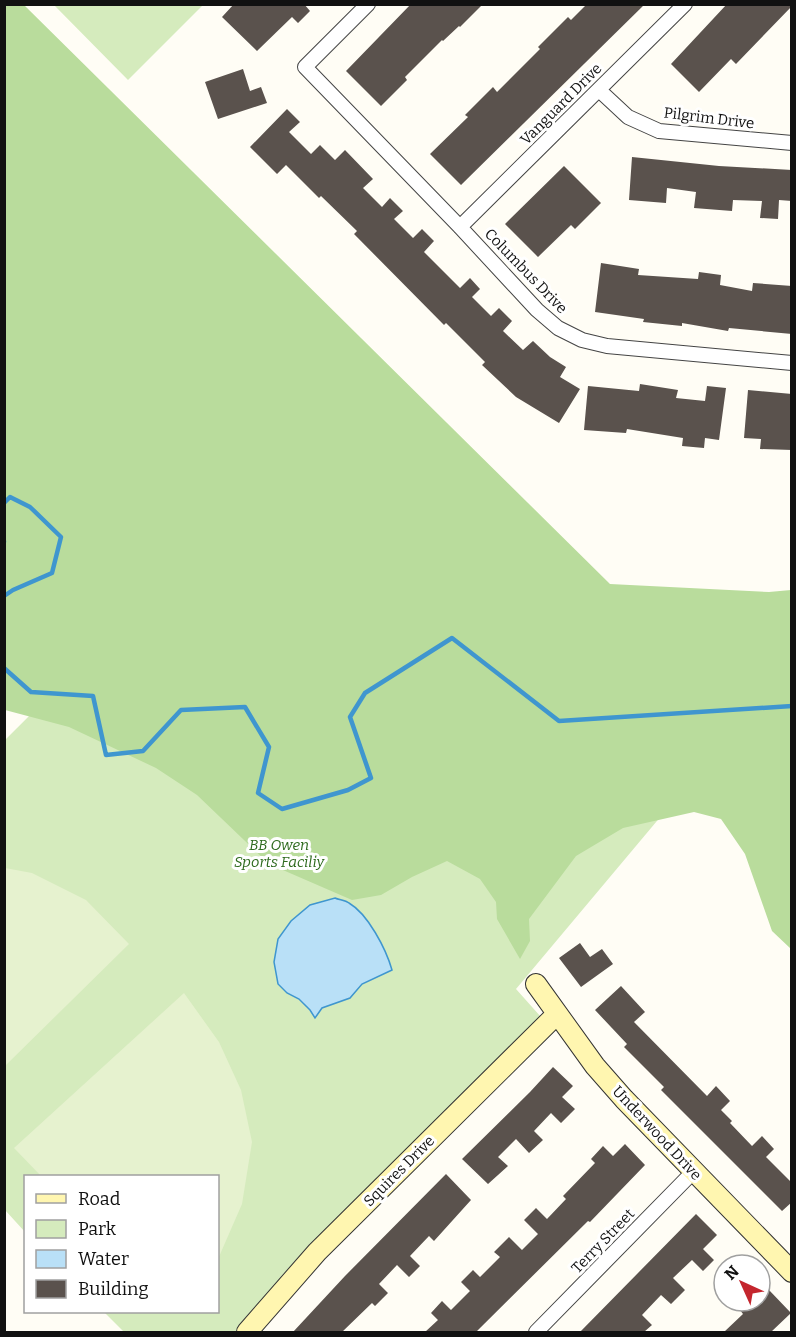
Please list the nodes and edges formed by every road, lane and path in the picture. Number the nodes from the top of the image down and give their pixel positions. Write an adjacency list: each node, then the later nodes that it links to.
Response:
1 (368, 4): 5 (street, Columbus Drive)
2 (685, 4): 3 (street, Vanguard Drive)
3 (599, 90): 4 (street, Pilgrim Drive); 5 (street, Vanguard Drive)
4 (792, 143)
5 (460, 227): 6 (street, Columbus Drive)
6 (792, 363)
7 (536, 984): 8 (street, Underwood Drive)
8 (557, 1014): 9 (street, Underwood Drive); 11 (street, Squires Drive)
9 (693, 1172): 10 (street, Underwood Drive); 12 (street, Terry Street)
10 (792, 1272)
11 (247, 1332)
12 (536, 1332)

